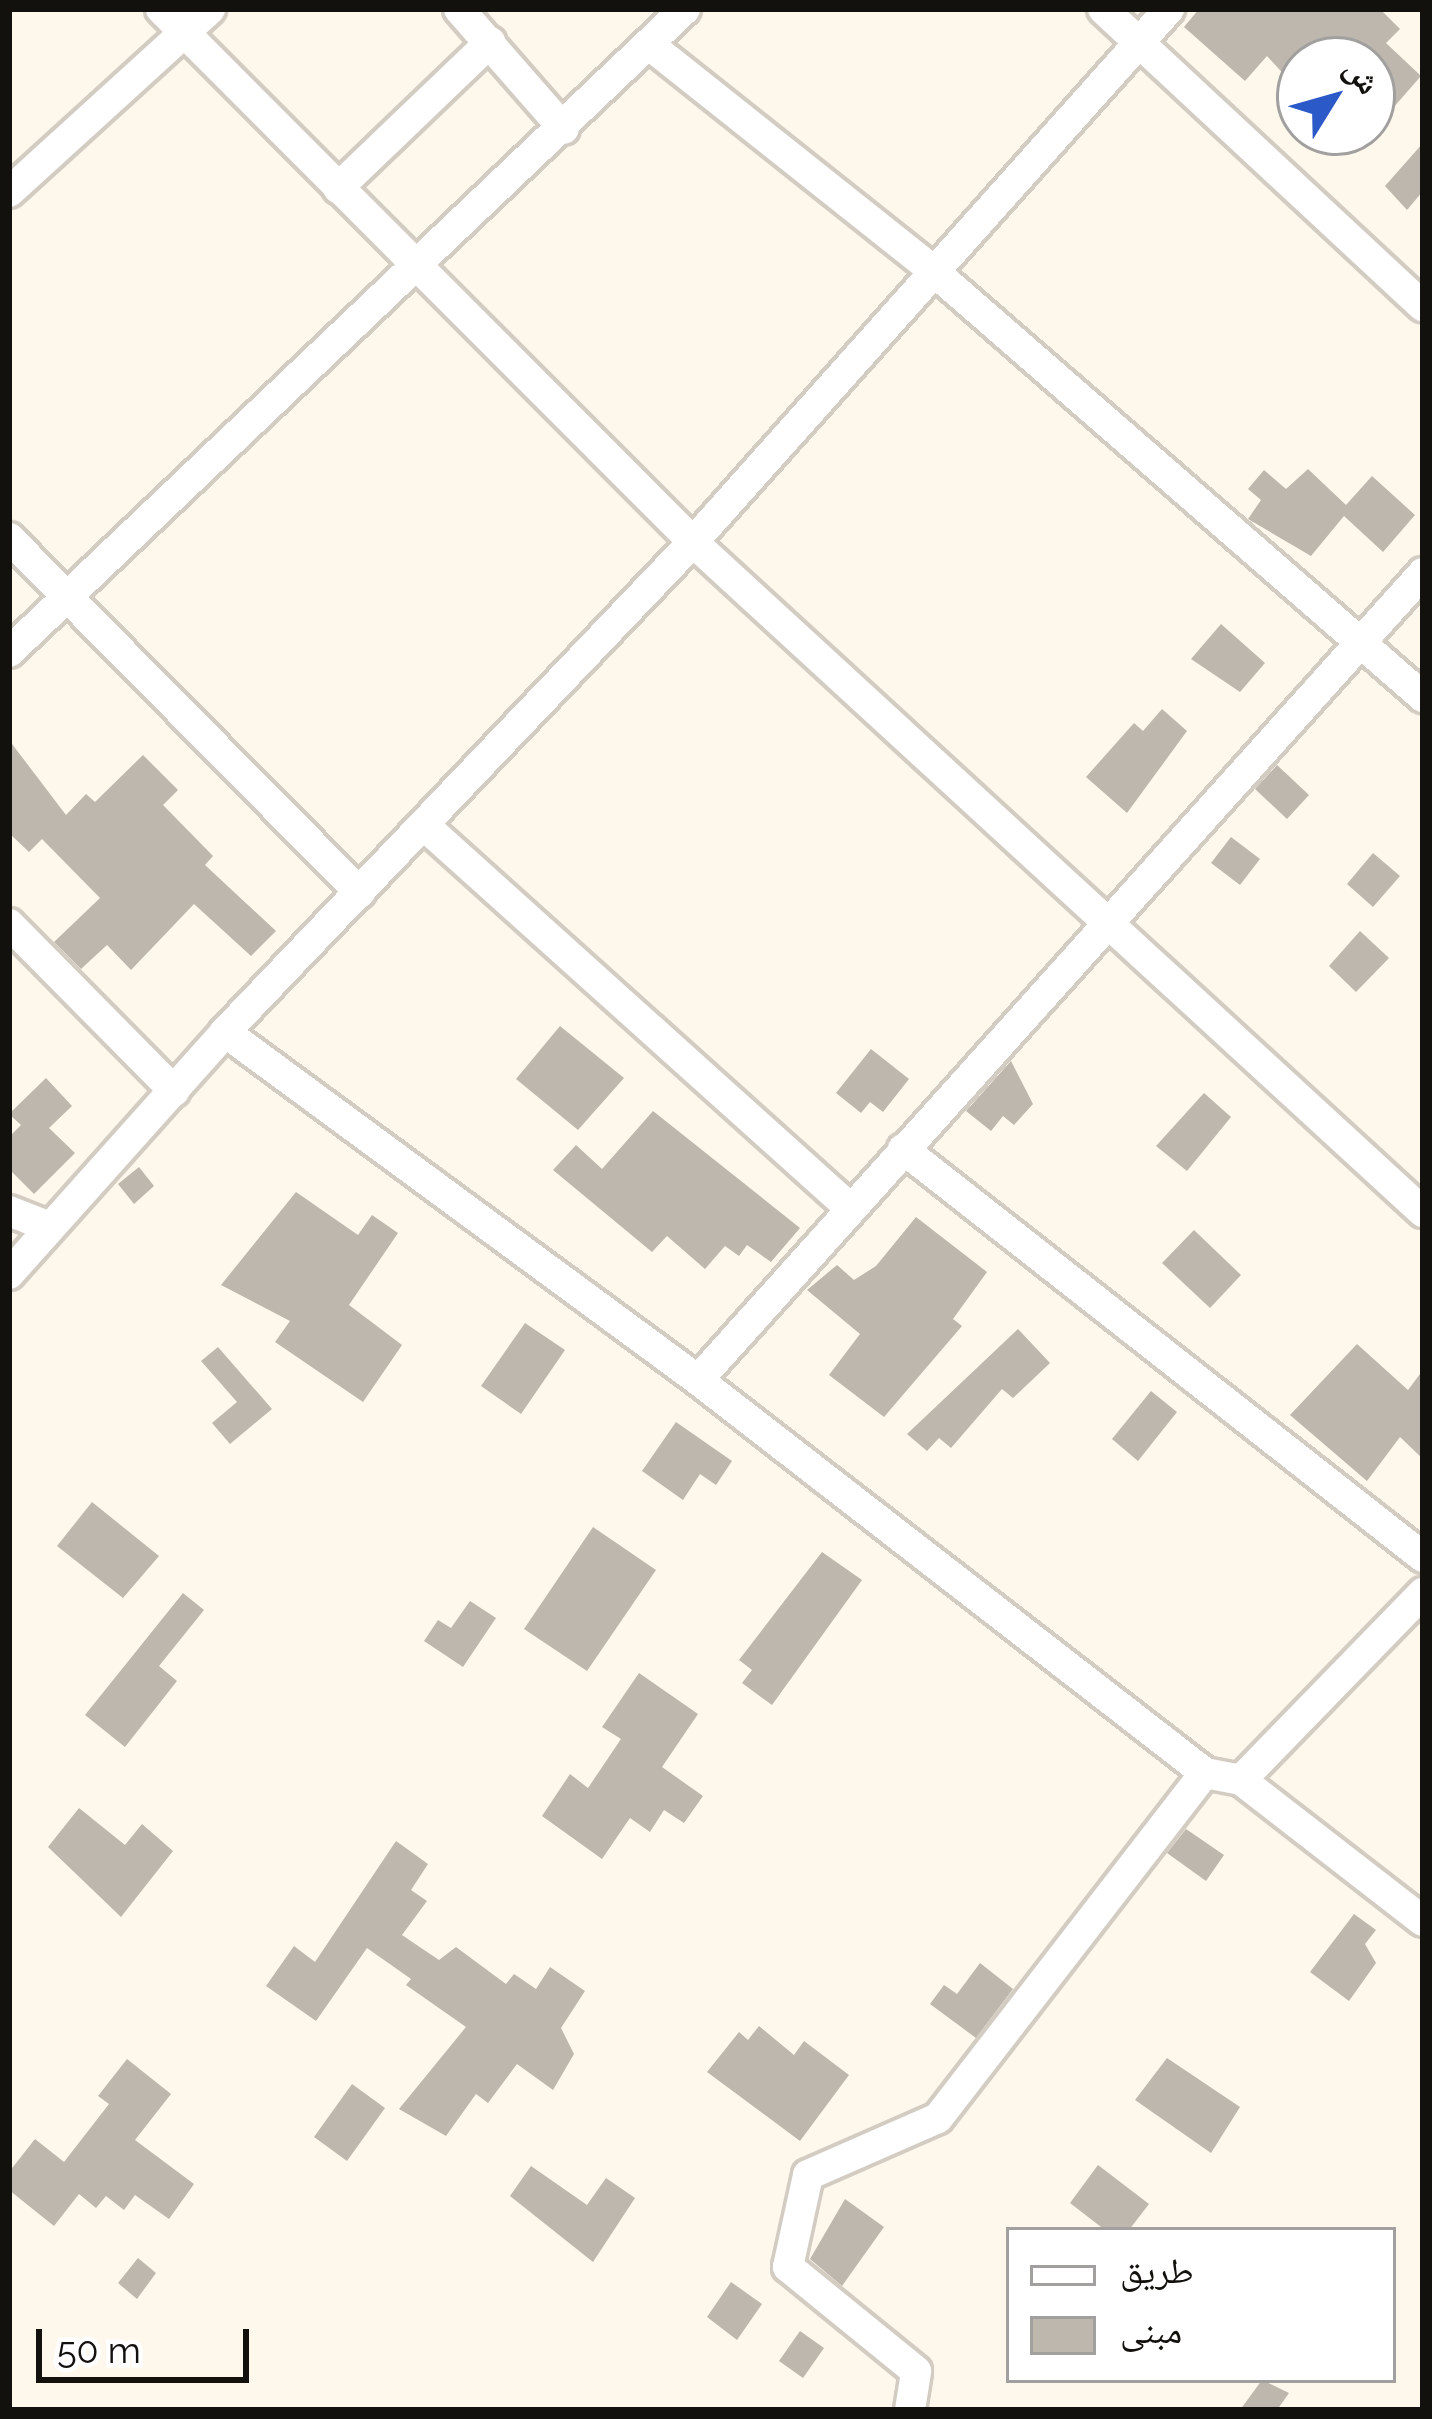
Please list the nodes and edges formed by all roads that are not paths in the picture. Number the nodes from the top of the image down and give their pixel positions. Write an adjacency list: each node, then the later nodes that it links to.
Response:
1 (161, 9): 7 (street)
2 (210, 9): 7 (street)
3 (459, 9): 8 (street)
4 (686, 9): 10 (street)
5 (1103, 9): 9 (street)
6 (1169, 9): 9 (street)
7 (187, 35): 12 (street); 13 (street)
8 (490, 42): 11 (street); 12 (street)
9 (1139, 44): 14 (street); 16 (street)
10 (651, 46): 11 (street); 14 (street)
11 (564, 129): 15 (street)
12 (338, 188): 15 (street)
13 (9, 192)
14 (930, 268): 18 (street); 21 (street)
15 (417, 270): 18 (street); 20 (street)
16 (1423, 306)
17 (9, 538): 20 (street)
18 (693, 542): 24 (street); 26 (street)
19 (1423, 573): 21 (street)
20 (64, 592): 22 (street); 25 (street)
21 (1362, 642): 23 (street); 26 (street)
22 (9, 652)
23 (1423, 697)
24 (426, 827): 25 (street); 31 (street)
25 (360, 893): 28 (street)
26 (1101, 921): 30 (street); 33 (street)
27 (9, 924): 29 (street)
28 (225, 1032): 29 (street); 36 (street)
29 (174, 1091): 34 (street)
30 (903, 1149): 31 (street); 37 (street)
31 (850, 1209): 36 (street)
32 (9, 1211): 34 (street)
33 (1423, 1211)
34 (47, 1226): 35 (street)
35 (9, 1274)
36 (698, 1380): 39 (street)
37 (1423, 1557)
38 (1423, 1593): 40 (street)
39 (1205, 1773): 40 (street); 42 (street)
40 (1240, 1780): 41 (street)
41 (1423, 1921)
42 (910, 2410)

